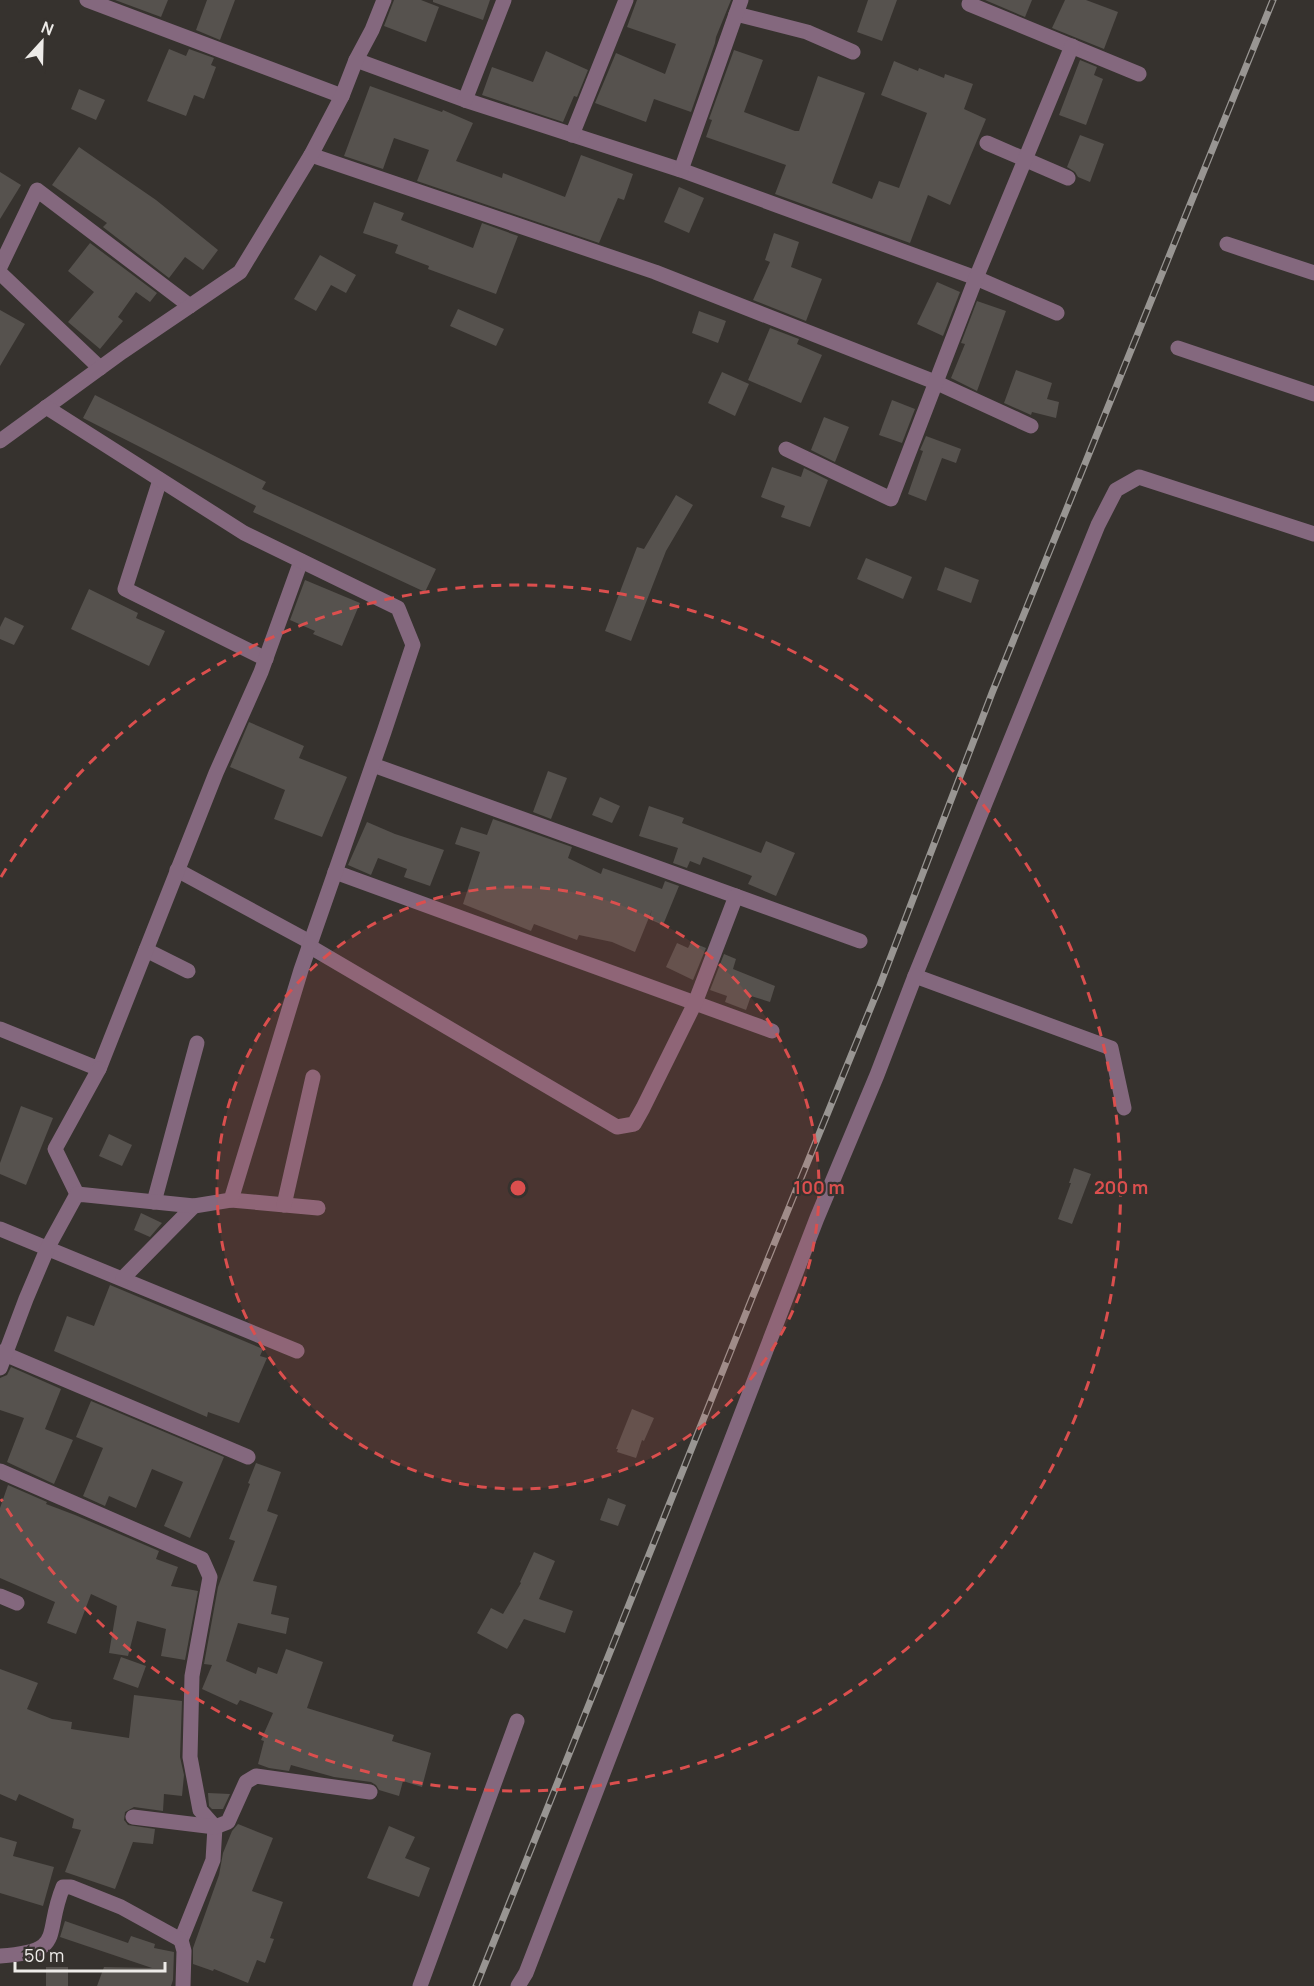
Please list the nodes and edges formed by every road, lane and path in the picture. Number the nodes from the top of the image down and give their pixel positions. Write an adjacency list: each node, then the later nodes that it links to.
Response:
1 (87, 0): 11 (street)
2 (504, 0): 12 (street)
3 (626, 0): 13 (street)
4 (379, 2): 9 (street)
5 (969, 4): 7 (street)
6 (739, 7): 8 (street); 17 (street)
7 (1072, 46): 10 (street); 16 (street)
8 (853, 52)
9 (356, 60): 11 (street); 12 (street)
10 (1139, 74)
11 (342, 96): 15 (street)
12 (465, 100): 13 (street)
13 (572, 135): 17 (street)
14 (987, 143): 16 (street)
15 (311, 155): 24 (street); 28 (street)
16 (1025, 159): 18 (street); 23 (street)
17 (681, 170): 23 (street)
18 (1068, 178)
19 (1227, 244): 22 (street)
20 (0, 267): 24 (street)
21 (0, 273): 27 (street)
22 (1314, 273)
23 (976, 278): 25 (street); 28 (street)
24 (190, 306): 27 (street)
25 (1057, 314)
26 (1178, 348): 29 (street)
27 (100, 368): 30 (street)
28 (935, 382): 31 (street); 33 (street)
29 (1314, 394)
30 (45, 407): 32 (street); 34 (street)
31 (1031, 426)
32 (0, 441)
33 (786, 449)
34 (159, 480): 36 (street); 37 (street)
35 (1314, 534): 46 (street)
36 (301, 561): 37 (street); 38 (street)
37 (266, 659): 39 (street)
38 (373, 765): 40 (street); 41 (street)
39 (177, 870): 43 (street); 44 (street)
40 (335, 873): 43 (street); 47 (street)
41 (736, 896): 42 (street); 47 (street)
42 (860, 941)
43 (310, 944): 47 (street); 55 (street)
44 (146, 950): 45 (street); 51 (street)
45 (188, 971)
46 (915, 976): 53 (street); 77 (street)
47 (695, 1003): 49 (street)
48 (0, 1029): 51 (street)
49 (772, 1031)
50 (197, 1043): 56 (street)
51 (99, 1068): 54 (street)
52 (313, 1077): 57 (street)
53 (1124, 1108)
54 (77, 1194): 56 (street); 61 (street)
55 (231, 1200): 57 (street); 58 (street)
56 (154, 1202): 58 (street)
57 (284, 1205): 59 (street)
58 (194, 1206): 62 (street)
59 (318, 1208)
60 (0, 1229): 61 (street)
61 (48, 1248): 62 (street); 64 (street)
62 (123, 1278): 63 (street)
63 (297, 1351)
64 (2, 1358): 65 (street)
65 (248, 1457)
66 (0, 1471): 72 (street)
67 (0, 1596): 68 (street)
68 (17, 1603)
69 (517, 1721): 76 (street)
70 (370, 1792): 72 (street)
71 (133, 1817): 72 (street)
72 (215, 1827): 73 (street)
73 (182, 1940): 74 (street); 75 (street)
74 (0, 1956)
75 (183, 1986)
76 (420, 1986)
77 (518, 1986)

